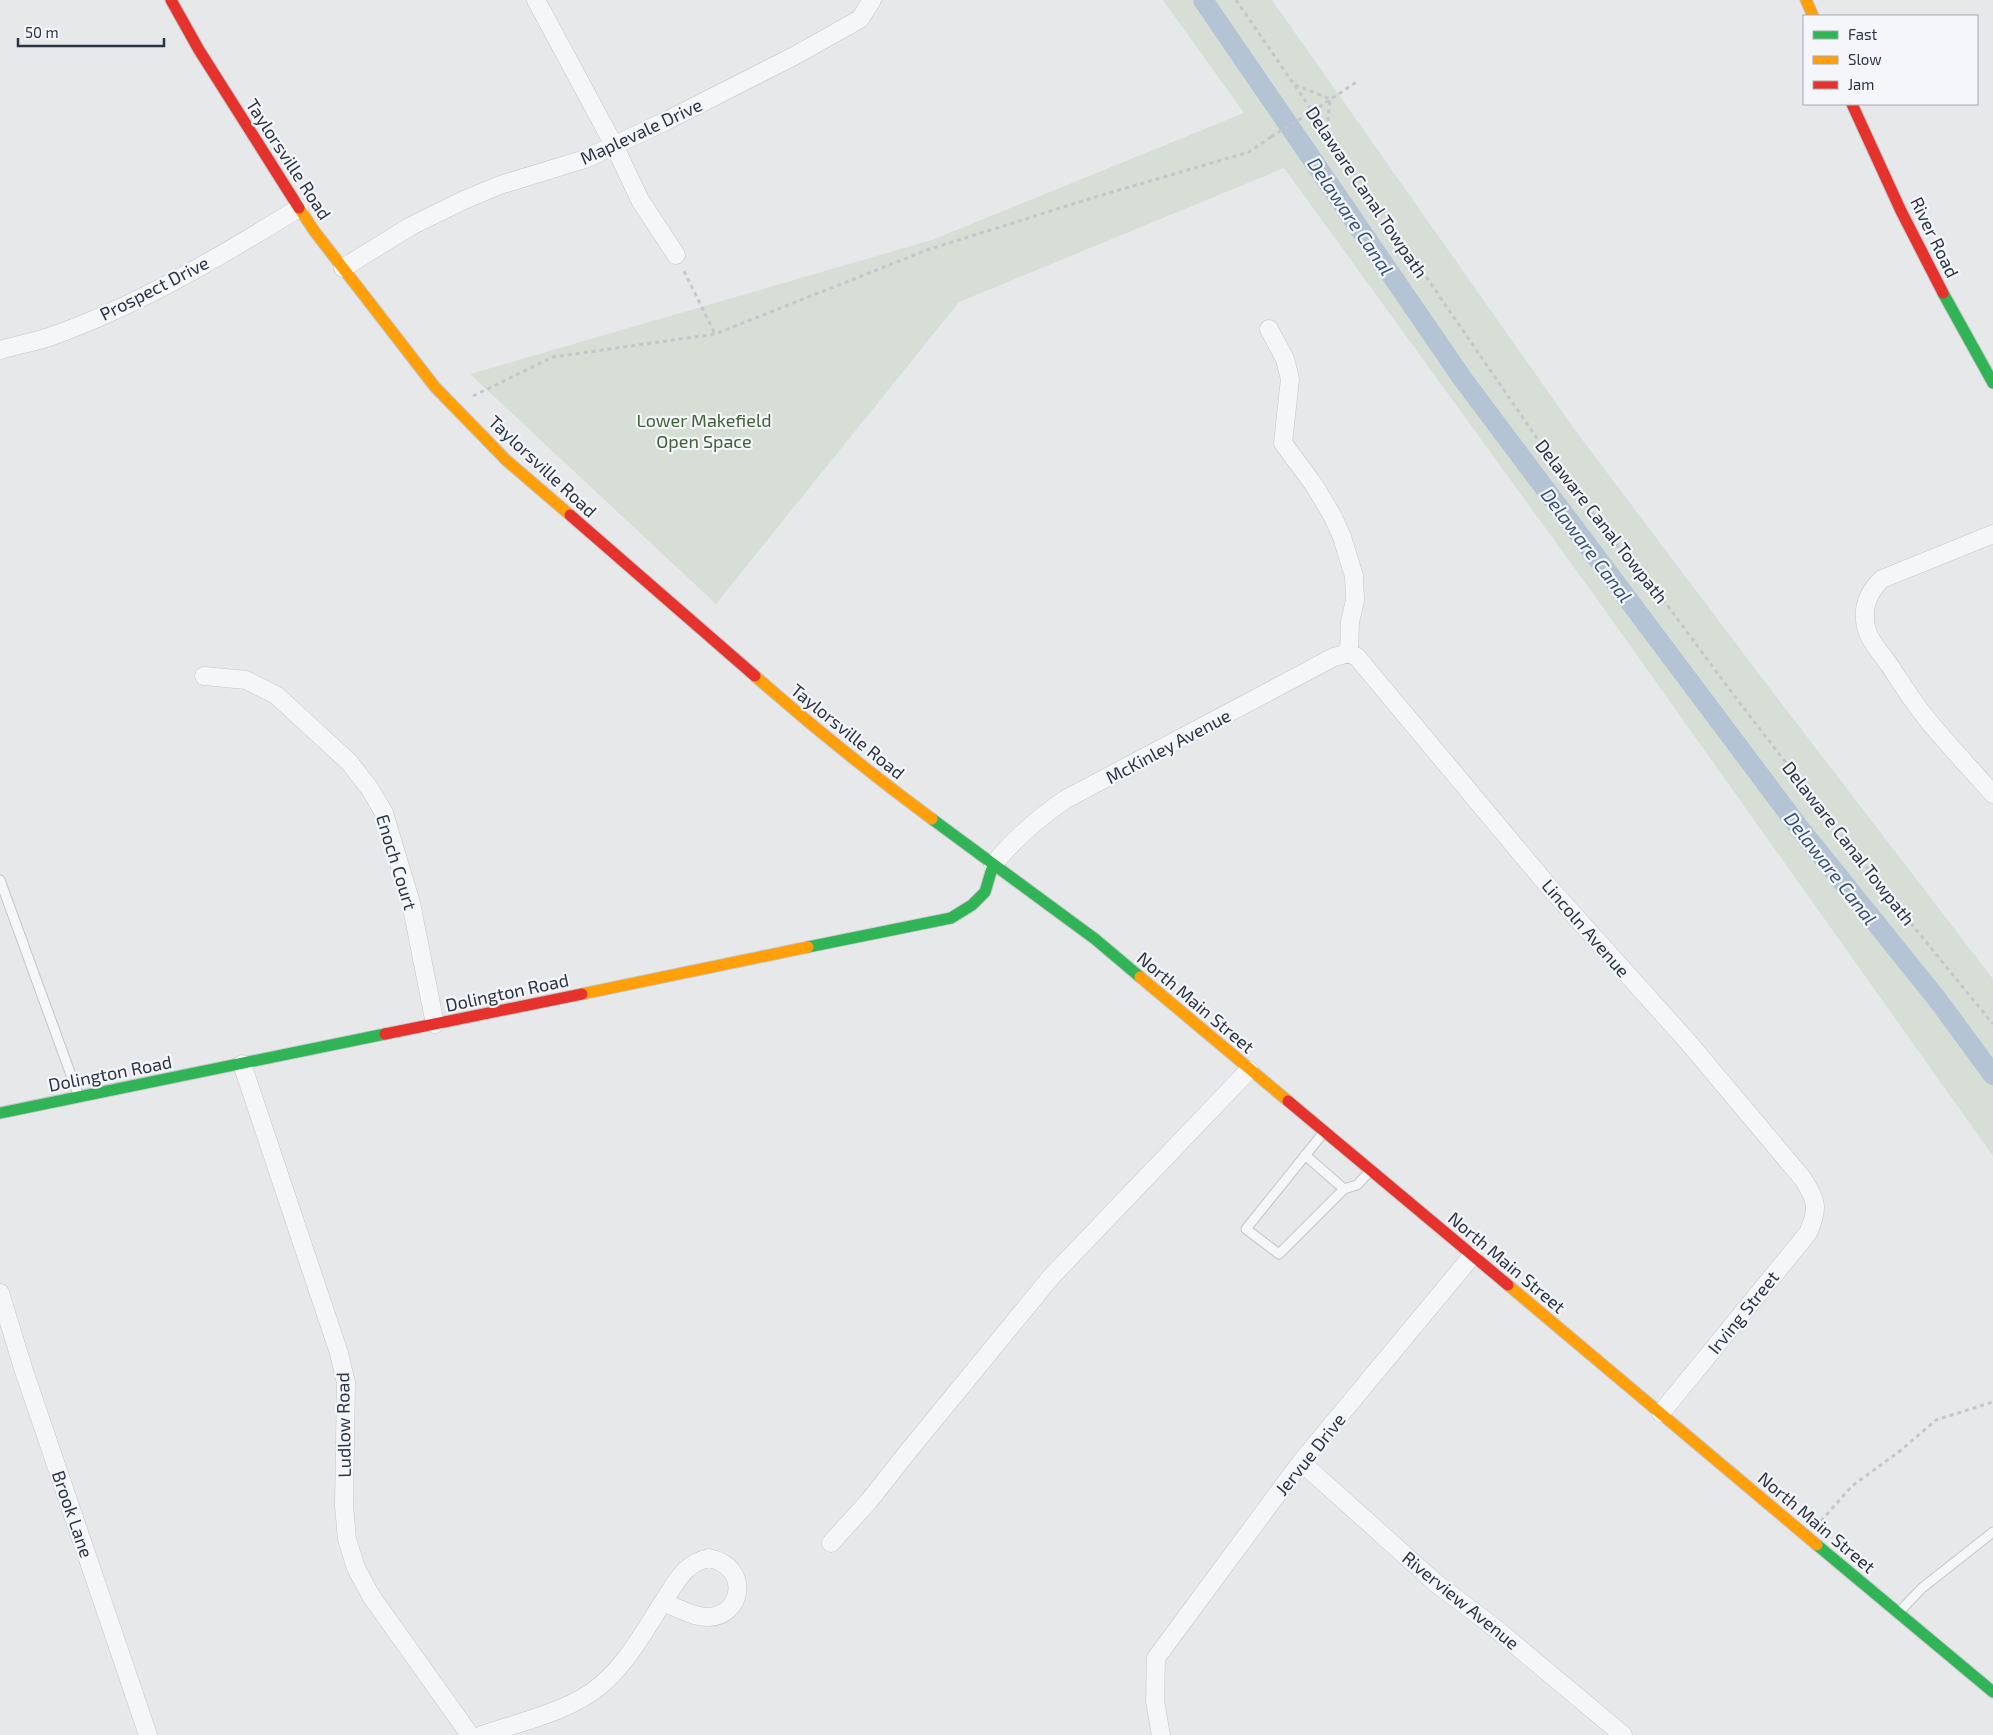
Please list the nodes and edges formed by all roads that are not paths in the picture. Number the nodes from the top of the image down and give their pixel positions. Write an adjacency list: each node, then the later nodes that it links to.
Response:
1 (171, 0): 8 (main road, Taylorsville Road)
2 (536, 0): 7 (street)
3 (872, 0): 7 (street, Maplevale Drive)
4 (1806, 0): 5 (main road)
5 (1814, 15)
6 (1852, 105): 13 (main road, River Road)
7 (615, 147): 9 (street); 10 (street, Maplevale Drive)
8 (299, 208): 10 (main road, Taylorsville Road); 12 (street, Prospect Drive)
9 (676, 255)
10 (343, 268): 18 (main road, Taylorsville Road)
11 (1269, 329): 15 (street)
12 (0, 350)
13 (1993, 383)
14 (1993, 534): 17 (street)
15 (1349, 648): 18 (street, McKinley Avenue); 29 (street, Lincoln Avenue)
16 (204, 676): 20 (street, Enoch Court)
17 (1993, 794)
18 (993, 865): 20 (main road, Dolington Road); 22 (main road, North Main Street)
19 (0, 880): 23 (lane)
20 (435, 1024): 21 (main road, Dolington Road)
21 (242, 1064): 23 (main road, Dolington Road); 40 (street, Ludlow Road)
22 (1250, 1070): 25 (main road, North Main Street); 35 (street)
23 (80, 1097): 24 (main road, Dolington Road)
24 (0, 1113)
25 (1324, 1132): 26 (lane); 27 (main road, North Main Street)
26 (1305, 1155): 28 (lane); 28 (lane)
27 (1370, 1171): 28 (lane); 30 (main road, North Main Street)
28 (1344, 1189)
29 (1816, 1206): 32 (street, Irving Street)
30 (1472, 1256): 32 (main road, North Main Street); 33 (street, Jervue Drive)
31 (0, 1293): 39 (street, Brook Lane)
32 (1661, 1413): 37 (main road, North Main Street)
33 (1301, 1462): 42 (street, Jervue Drive); 43 (street, Riverview Avenue)
34 (1993, 1532): 37 (lane)
35 (831, 1543)
36 (663, 1602): 41 (street)
37 (1899, 1613): 38 (main road, North Main Street)
38 (1993, 1692)
39 (148, 1735)
40 (470, 1735)
41 (482, 1735)
42 (1160, 1735)
43 (1623, 1735)

